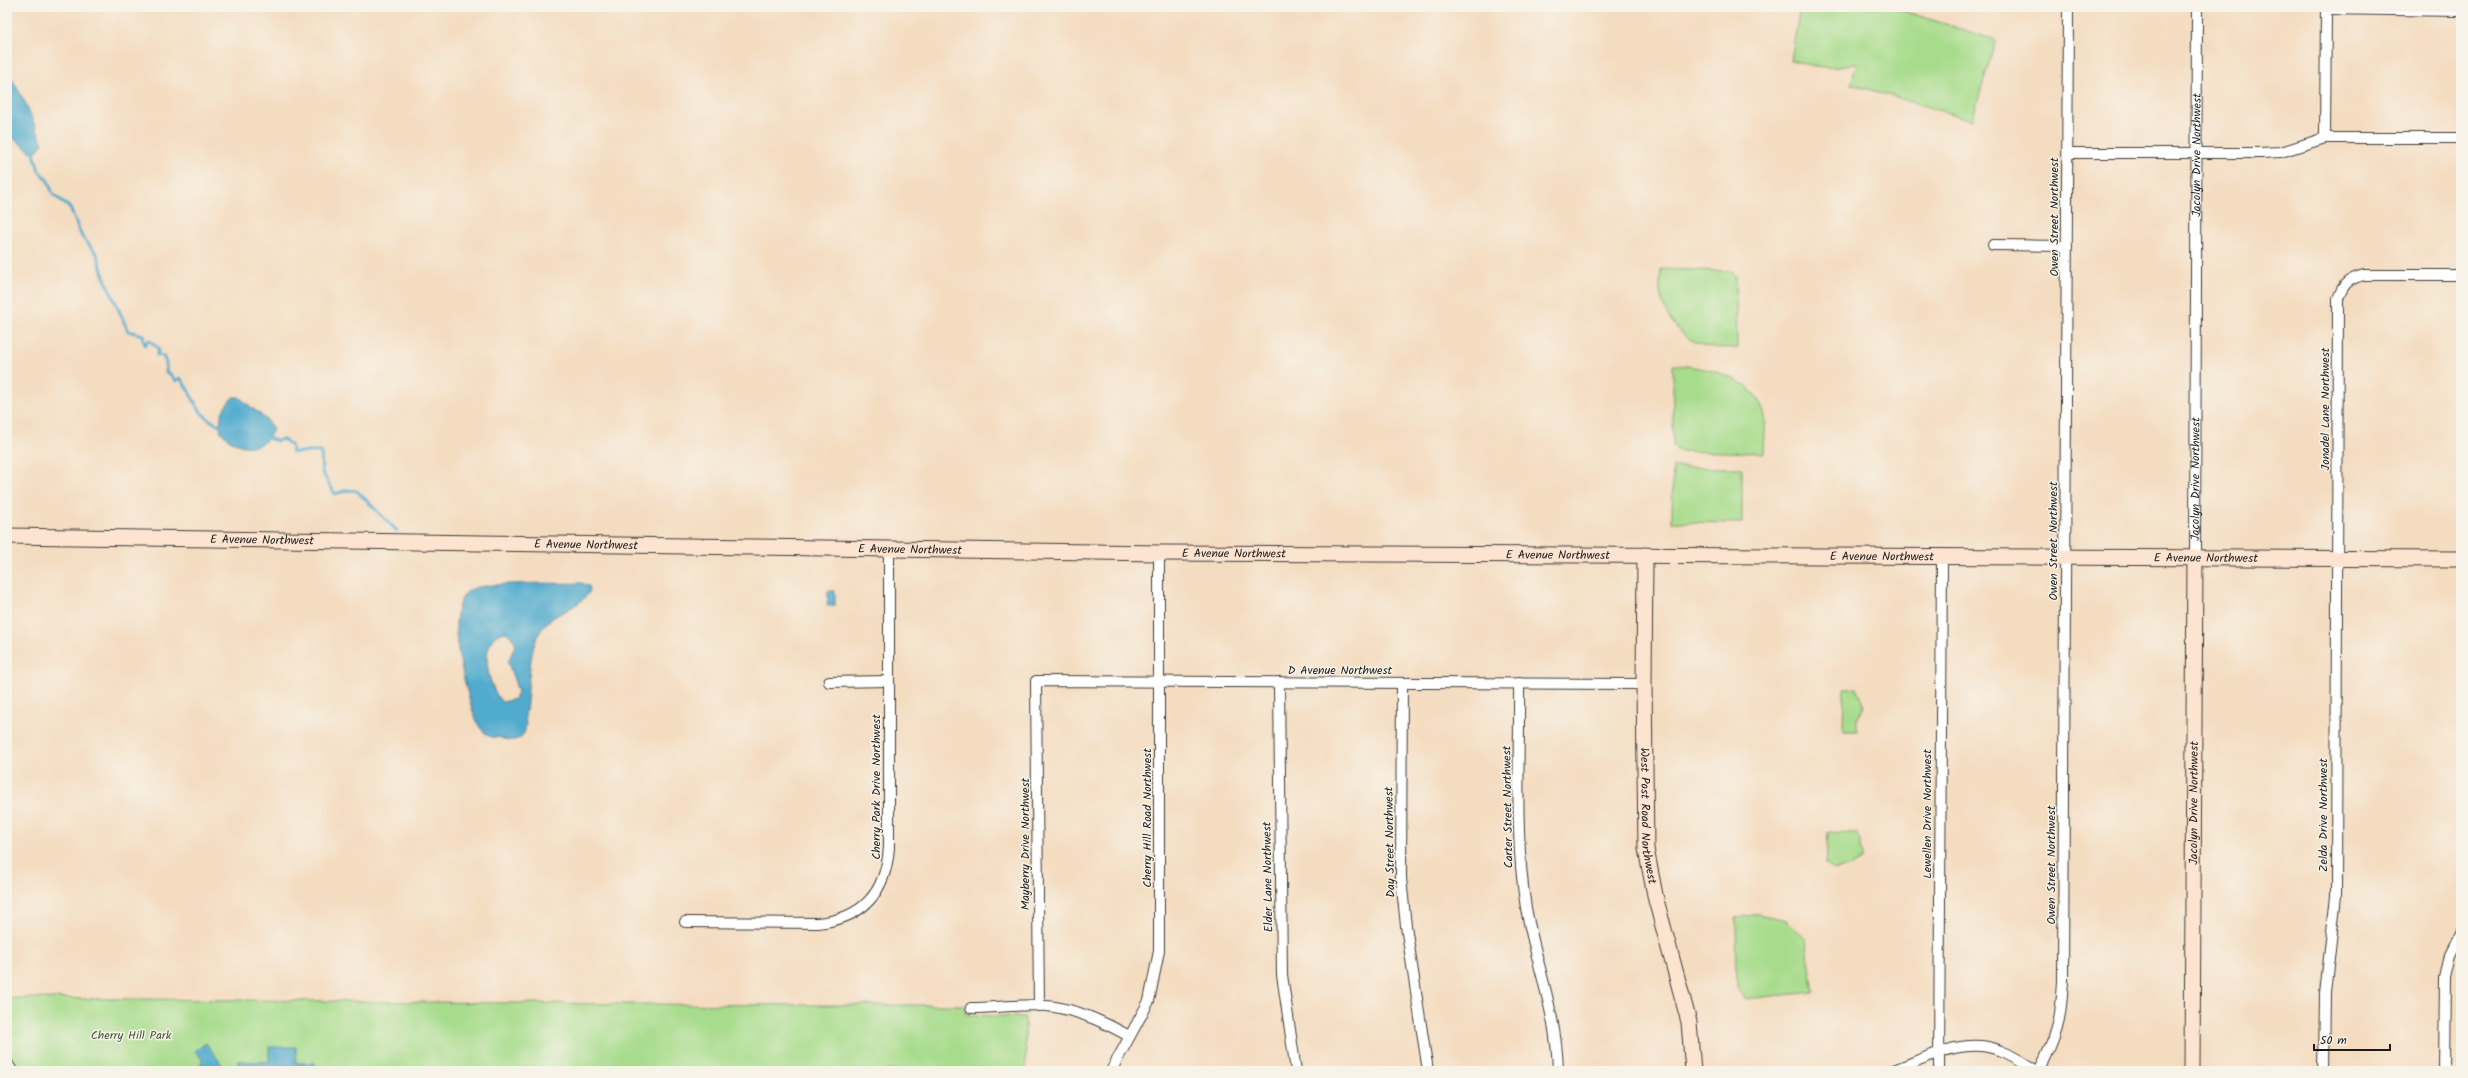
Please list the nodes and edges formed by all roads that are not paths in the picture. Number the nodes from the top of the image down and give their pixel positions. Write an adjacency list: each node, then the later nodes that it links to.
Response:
1 (2068, 7): 7 (street, Owen Street Northwest)
2 (2197, 7): 8 (street, Jacolyn Drive Northwest)
3 (2326, 8): 4 (street); 5 (street)
4 (2461, 11)
5 (2325, 138): 6 (street); 8 (street)
6 (2461, 138)
7 (2068, 153): 8 (street); 10 (street, Owen Street Northwest)
8 (2197, 153): 18 (street, Jacolyn Drive Northwest)
9 (1993, 245): 10 (street)
10 (2067, 246): 17 (street, Owen Street Northwest)
11 (2461, 275): 19 (street, Jonadel Lane Northwest)
12 (7, 536): 13 (street, E Avenue Northwest)
13 (889, 550): 14 (street, E Avenue Northwest); 23 (street, Cherry Park Drive Northwest)
14 (1160, 553): 15 (street, E Avenue Northwest); 24 (street, Cherry Hill Road Northwest)
15 (1645, 555): 16 (street, E Avenue Northwest); 28 (street, West Post Road Northwest)
16 (1942, 556): 17 (street, E Avenue Northwest); 34 (street, Lewellen Drive Northwest)
17 (2066, 557): 18 (street, E Avenue Northwest); 44 (street, Owen Street Northwest)
18 (2195, 557): 19 (street, E Avenue Northwest); 45 (street, Jacolyn Drive Northwest)
19 (2338, 558): 20 (street, E Avenue Northwest); 46 (street, Zelda Drive Northwest)
20 (2461, 559)
21 (1036, 681): 24 (street, D Avenue Northwest); 31 (street, Mayberry Drive Northwest)
22 (829, 682): 23 (street)
23 (889, 682): 29 (street, Cherry Park Drive Northwest)
24 (1160, 682): 25 (street, D Avenue Northwest); 33 (street, Cherry Hill Road Northwest)
25 (1279, 682): 26 (street, D Avenue Northwest); 38 (street, Elder Lane Northwest)
26 (1402, 683): 27 (street, D Avenue Northwest); 39 (street, Day Street Northwest)
27 (1519, 684): 28 (street, D Avenue Northwest); 40 (street, Carter Street Northwest)
28 (1644, 684): 41 (street, West Post Road Northwest)
29 (685, 922)
30 (2461, 933): 47 (street)
31 (1039, 1006): 32 (street); 33 (street)
32 (971, 1008)
33 (1129, 1036): 37 (street, Cherry Hill Road Northwest)
34 (1939, 1053): 42 (street); 43 (street, Lewellen Drive Northwest); 44 (street)
35 (7, 1063): 36 (street)
36 (12, 1071)
37 (1111, 1071)
38 (1296, 1071)
39 (1428, 1071)
40 (1558, 1071)
41 (1693, 1071)
42 (1891, 1071)
43 (1939, 1071)
44 (2038, 1071)
45 (2192, 1071)
46 (2324, 1071)
47 (2444, 1071)

